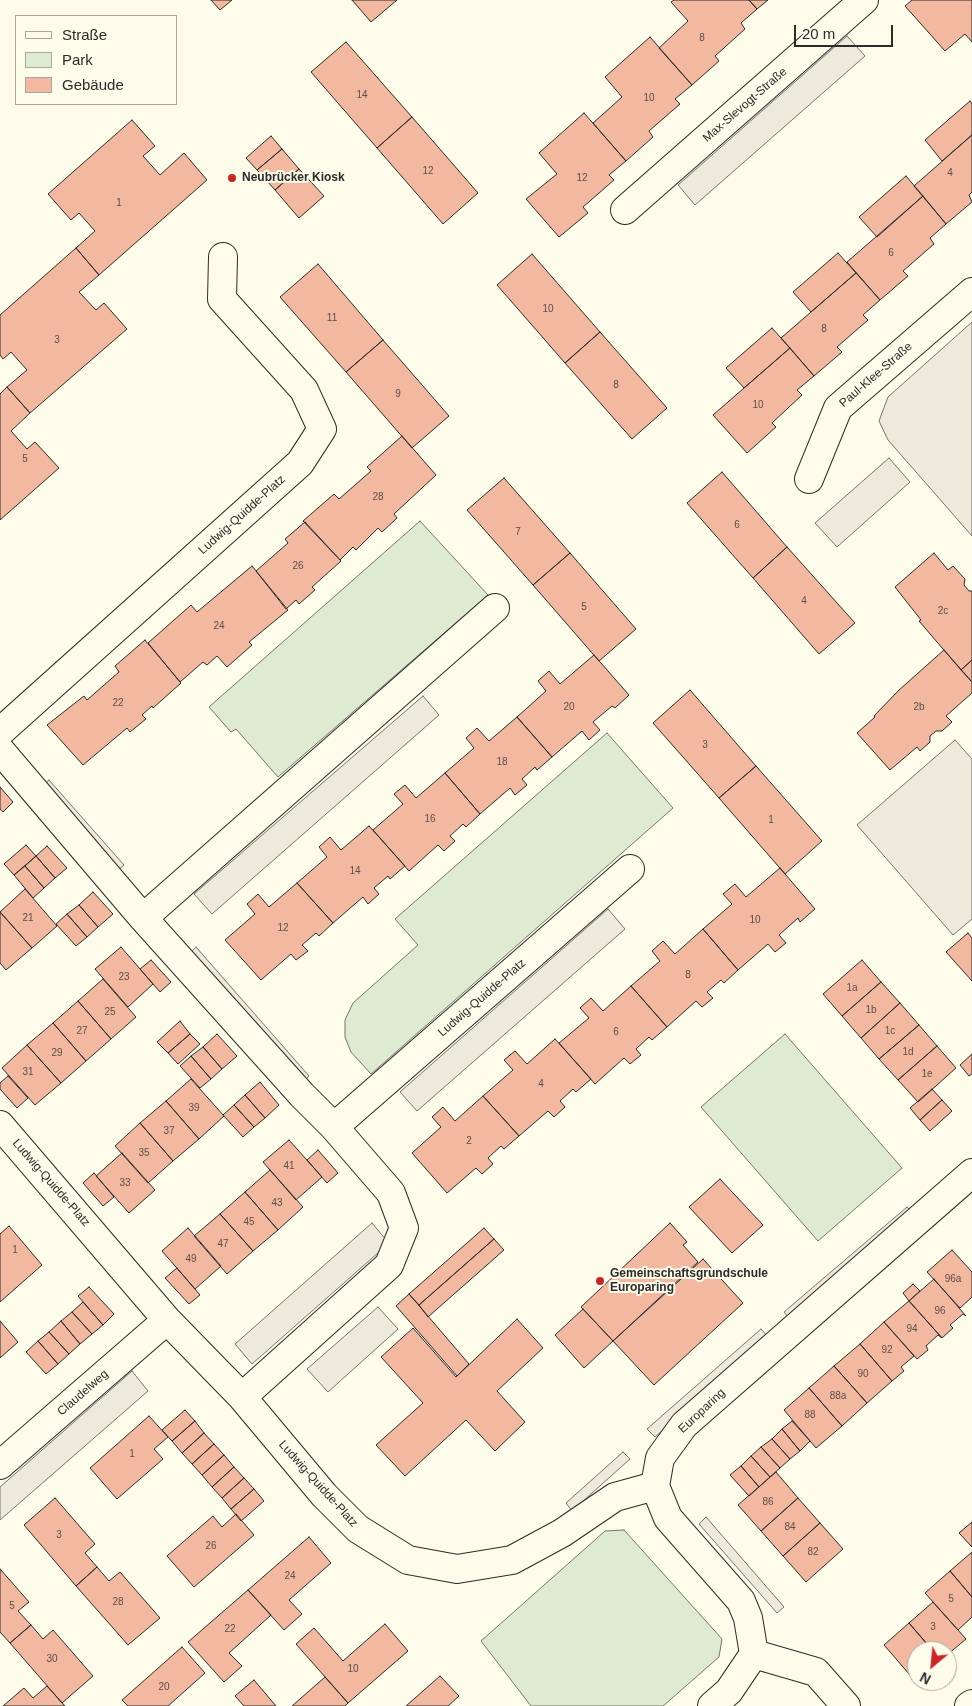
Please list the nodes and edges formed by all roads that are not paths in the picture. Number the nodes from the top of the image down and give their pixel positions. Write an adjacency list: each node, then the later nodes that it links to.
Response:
1 (864, 0): 2 (street, Max-Slevogt-Straße)
2 (625, 210)
3 (223, 257): 7 (street, Ludwig-Quidde-Platz)
4 (972, 292): 5 (street, Paul-Klee-Straße)
5 (809, 479)
6 (495, 608): 10 (street)
7 (0, 732)
8 (0, 750): 10 (street)
9 (630, 869): 12 (street, Ludwig-Quidde-Platz)
10 (143, 918): 12 (street)
11 (0, 1125): 14 (street, Ludwig-Quidde-Platz)
12 (334, 1127): 15 (street)
13 (972, 1173): 17 (street, Europaring)
14 (167, 1320): 15 (street, Ludwig-Quidde-Platz); 16 (street, Claudelweg)
15 (242, 1397): 17 (street, Ludwig-Quidde-Platz)
16 (0, 1465)
17 (654, 1486): 18 (street)
18 (754, 1654): 19 (street); 20 (street)
19 (712, 1706)
20 (846, 1706)

